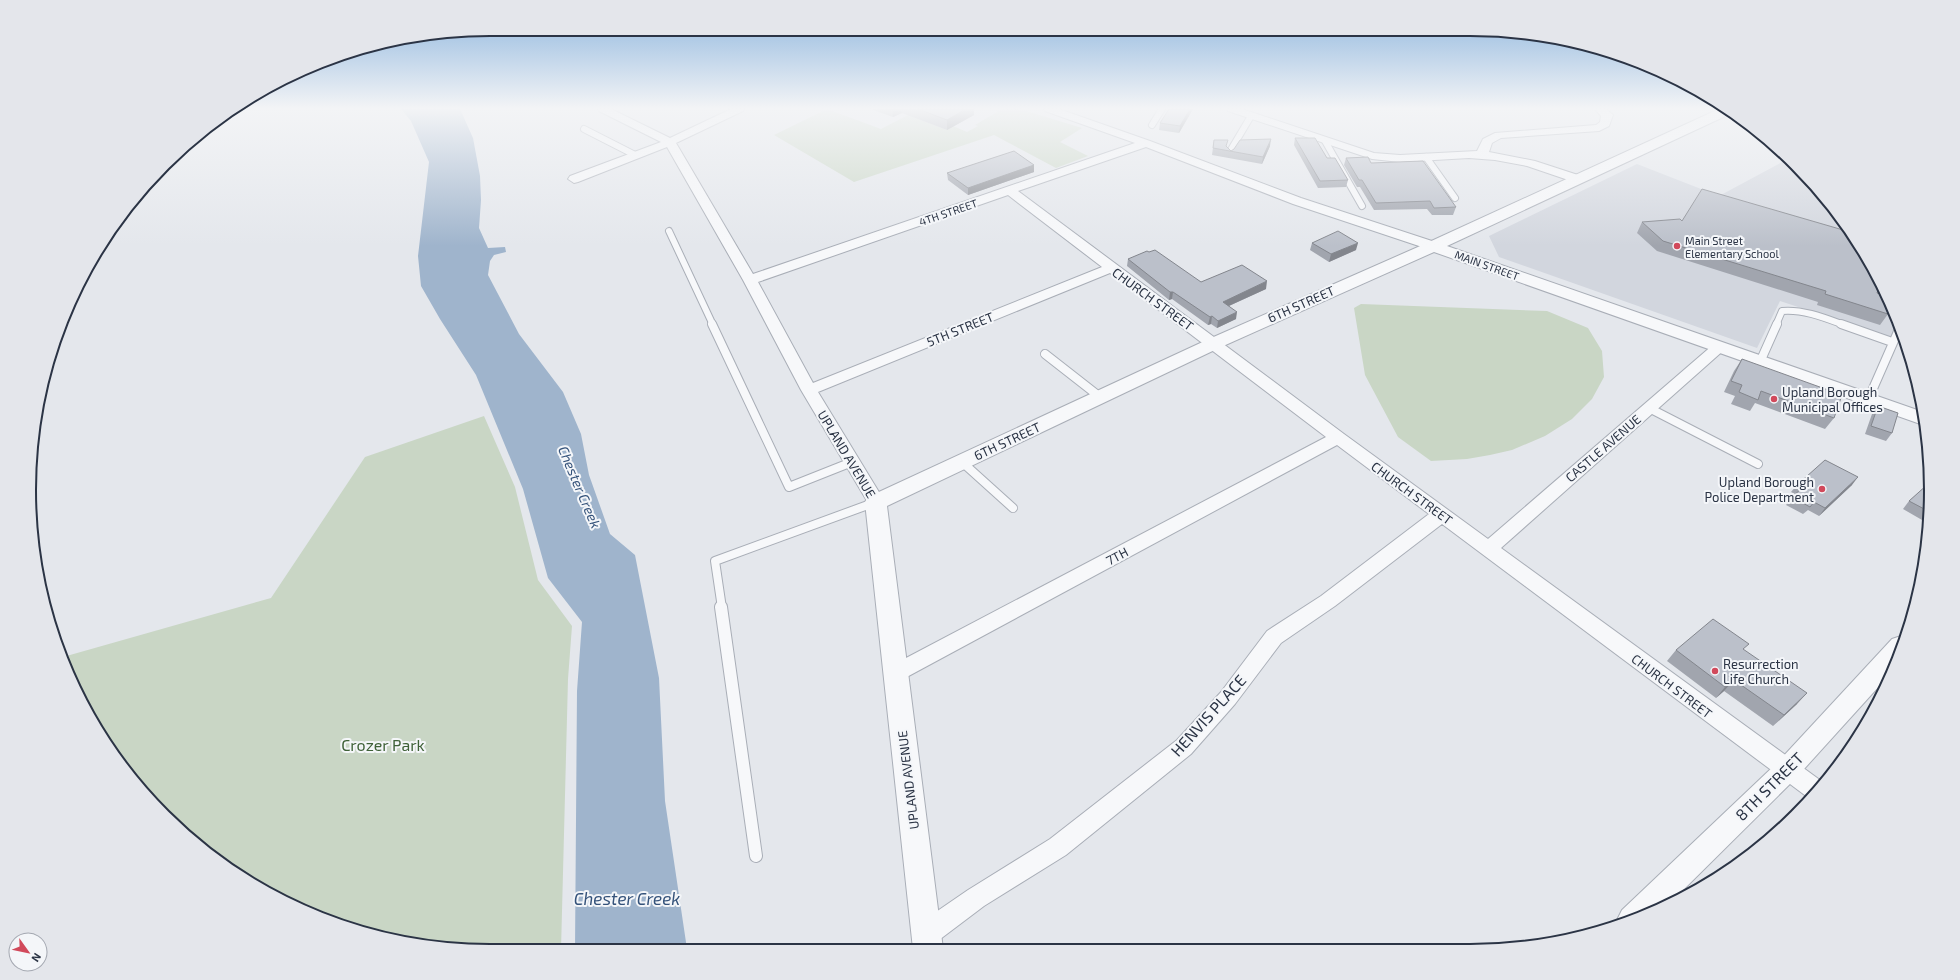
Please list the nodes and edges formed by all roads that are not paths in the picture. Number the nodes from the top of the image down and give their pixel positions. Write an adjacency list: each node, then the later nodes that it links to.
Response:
1 (635, 155): 10 (street)
2 (677, 155): 18 (street, UPLAND AVENUE)
3 (1112, 155): 12 (street, 4TH STREET)
4 (1177, 155): 16 (street, MAIN STREET)
5 (1333, 155): 14 (lane)
6 (1370, 155): 9 (street)
7 (1482, 155): 9 (street); 11 (street)
8 (1630, 155): 11 (street, 6TH STREET)
9 (1426, 157): 13 (lane)
10 (574, 179)
11 (1577, 179): 16 (street, 6TH STREET)
12 (1009, 190): 17 (street, CHURCH STREET); 18 (street, 4TH STREET)
13 (1456, 198)
14 (1362, 206)
15 (669, 231): 31 (lane)
16 (1433, 246): 21 (street, 6TH STREET); 22 (street, MAIN STREET)
17 (1111, 268): 21 (street, CHURCH STREET); 25 (street, 5TH STREET)
18 (750, 280): 25 (street, UPLAND AVENUE)
19 (1896, 334): 20 (lane)
20 (1892, 342): 24 (lane); 27 (lane)
21 (1215, 343): 26 (street, 6TH STREET); 30 (street, CHURCH STREET)
22 (1719, 347): 24 (street, MAIN STREET); 28 (street, CASTLE AVENUE)
23 (1045, 354): 26 (lane)
24 (1760, 362): 27 (street, MAIN STREET)
25 (809, 390): 31 (street, UPLAND AVENUE)
26 (1100, 397): 32 (street, 6TH STREET)
27 (1868, 400): 29 (street, MAIN STREET)
28 (1649, 408): 33 (lane); 37 (street, CASTLE AVENUE)
29 (1918, 417)
30 (1338, 438): 36 (street, CHURCH STREET); 39 (street, 7TH)
31 (852, 462): 34 (street, UPLAND AVENUE)
32 (962, 462): 34 (street, 6TH STREET); 35 (lane)
33 (1758, 464)
34 (876, 502): 39 (street, UPLAND AVENUE); 42 (lane)
35 (1013, 508)
36 (1442, 514): 37 (street, CHURCH STREET); 44 (street, HENVIS PLACE)
37 (1488, 549): 40 (street, CHURCH STREET)
38 (1892, 655): 40 (street, 8TH STREET)
39 (896, 673): 44 (street, UPLAND AVENUE)
40 (1786, 771): 41 (street, CHURCH STREET); 43 (street, 8TH STREET)
41 (1812, 788)
42 (756, 856)
43 (1643, 909)
44 (927, 941)

